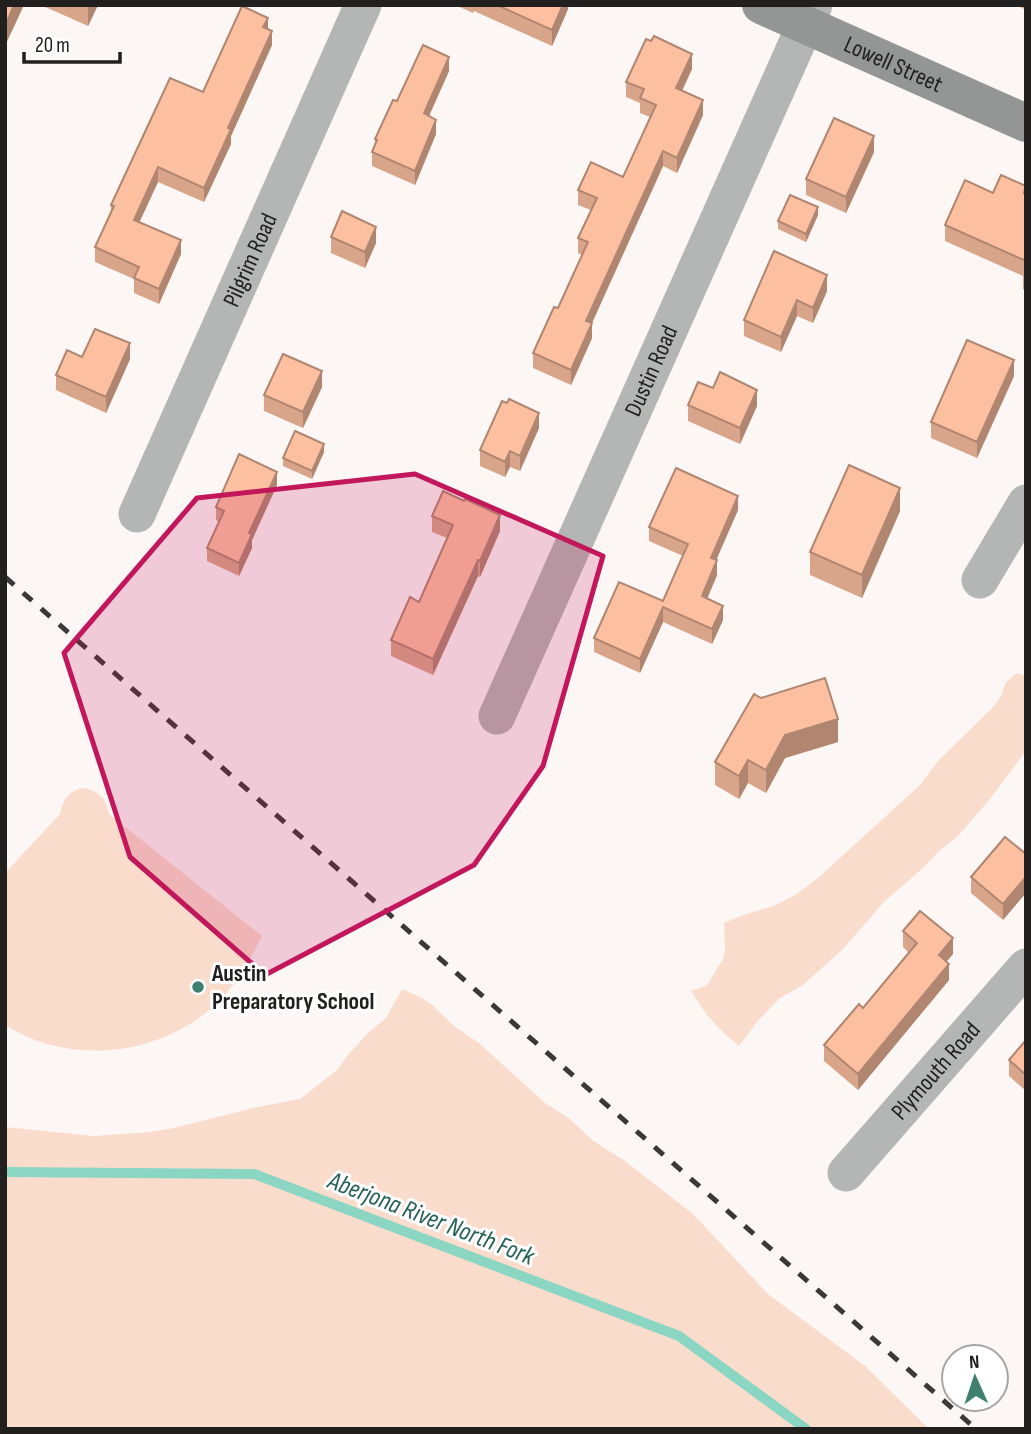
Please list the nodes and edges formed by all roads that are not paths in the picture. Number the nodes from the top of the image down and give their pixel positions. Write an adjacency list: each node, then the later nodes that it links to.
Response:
1 (363, 5): 6 (street, Pilgrim Road)
2 (761, 5): 3 (main road, Lowell Street)
3 (809, 15): 4 (main road, Lowell Street); 8 (street, Dustin Road)
4 (1026, 123)
5 (1026, 503): 7 (street)
6 (137, 514)
7 (980, 580)
8 (497, 716)
9 (1026, 967): 10 (street, Plymouth Road)
10 (846, 1173)

